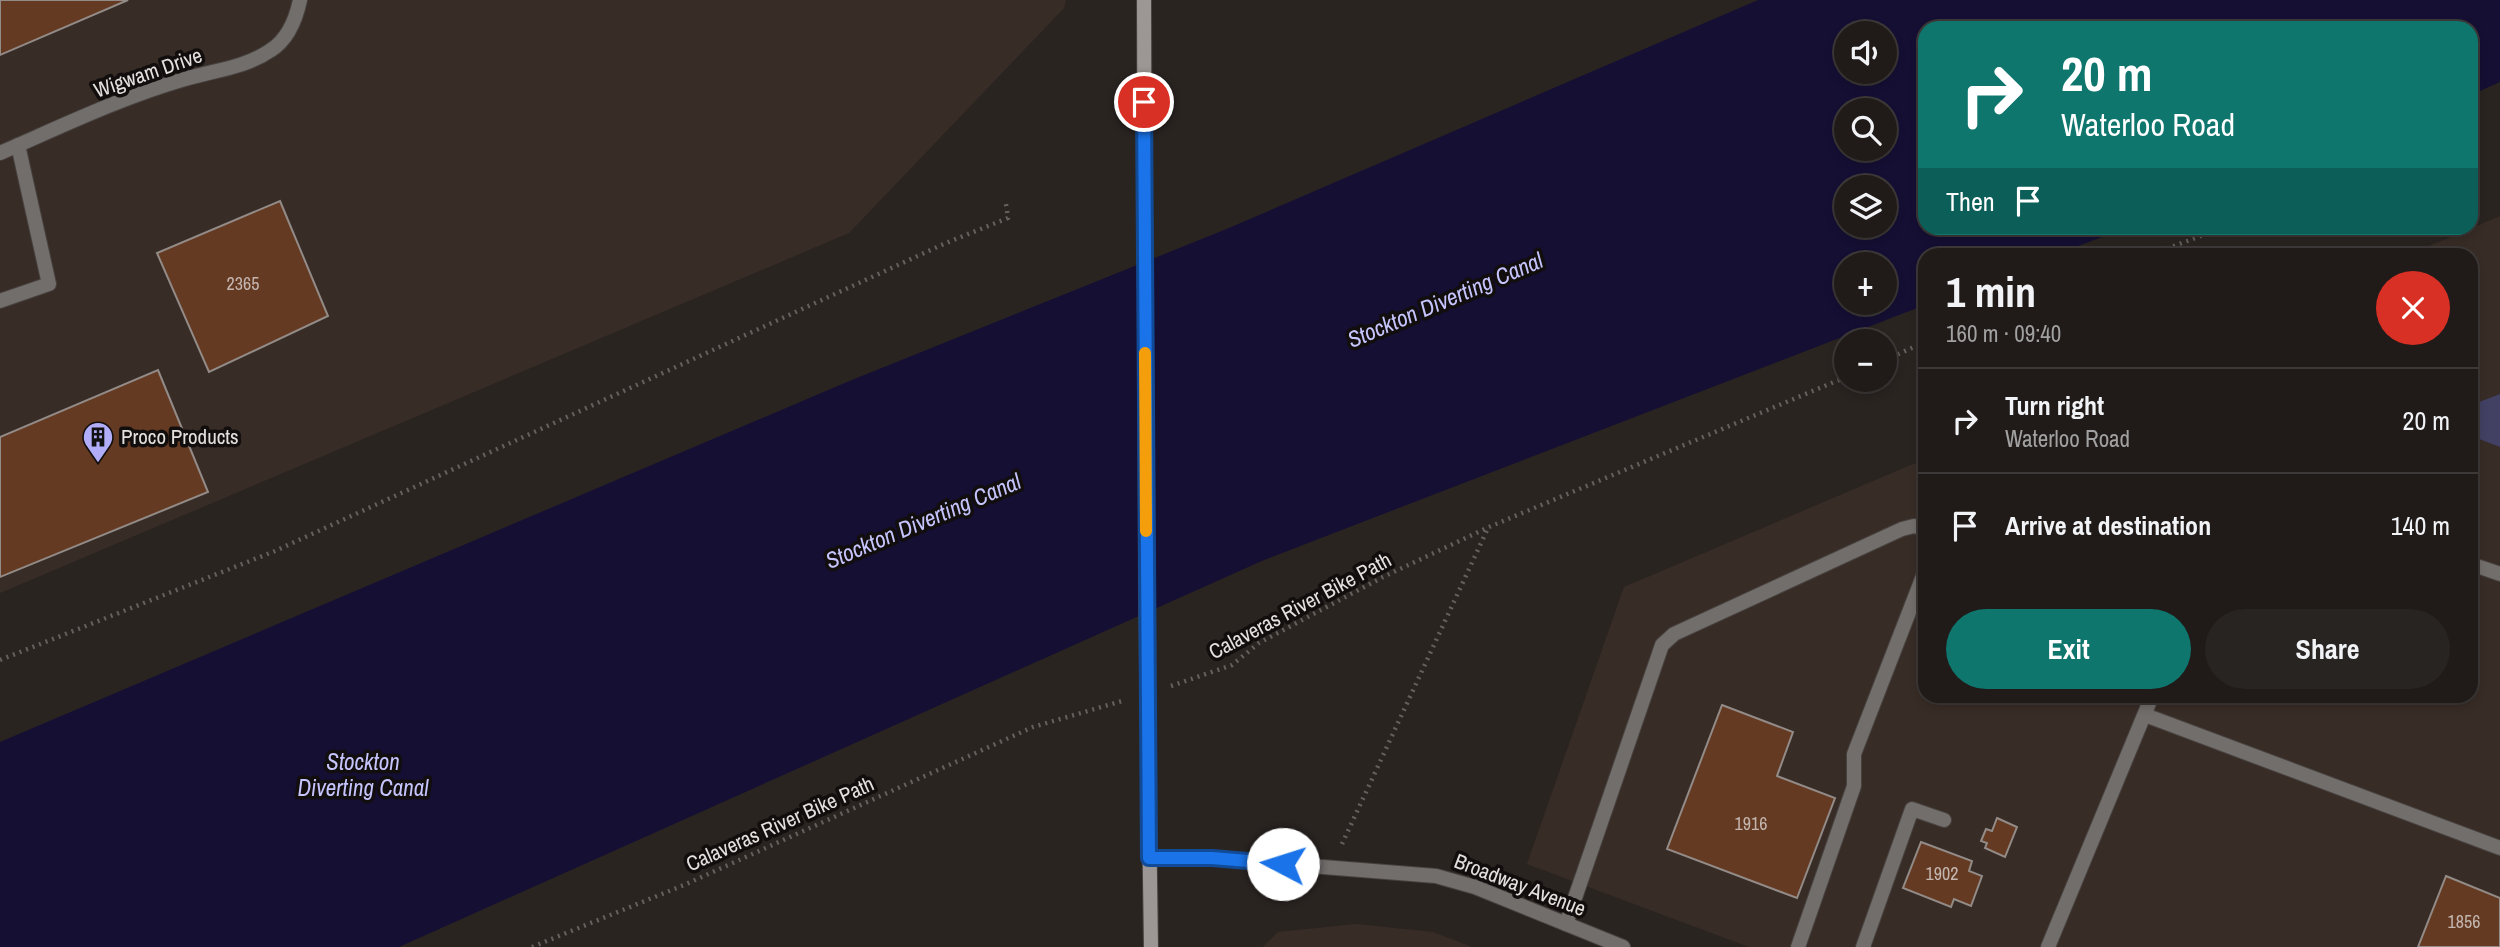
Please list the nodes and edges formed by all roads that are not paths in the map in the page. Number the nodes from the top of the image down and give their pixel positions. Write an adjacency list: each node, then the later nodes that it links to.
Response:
1 (300, 0): 3 (street, Wigwam Drive)
2 (1144, 0): 14 (main road)
3 (18, 145): 4 (street, Wigwam Drive); 5 (street)
4 (0, 153)
5 (0, 301)
6 (1918, 527): 15 (street)
7 (2478, 566): 8 (street)
8 (2500, 574)
9 (1918, 589): 18 (street)
10 (2149, 703): 11 (street)
11 (2145, 715): 13 (street); 20 (street)
12 (1944, 820): 19 (street)
13 (2500, 848)
14 (1149, 858): 15 (street, Broadway Avenue); 16 (main road)
15 (1566, 924): 17 (street, Broadway Avenue)
16 (1151, 947)
17 (1623, 947)
18 (1798, 947)
19 (1863, 947)
20 (2048, 947)

